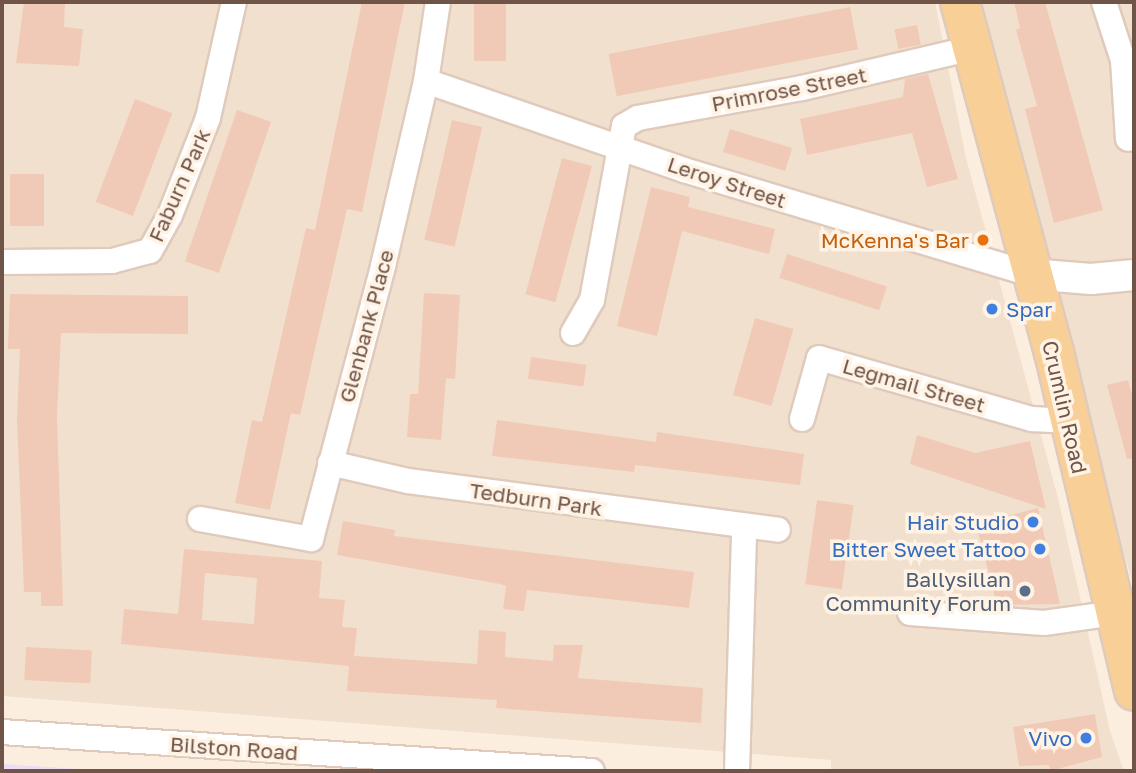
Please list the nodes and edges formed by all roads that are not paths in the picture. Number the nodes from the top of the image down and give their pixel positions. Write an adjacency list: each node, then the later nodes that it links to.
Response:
1 (234, 2): 9 (street, Faburn Park)
2 (438, 2): 6 (street, Glenbank Place)
3 (960, 2): 5 (main road, Crumlin Road)
4 (1104, 2): 7 (street)
5 (973, 48): 8 (street, Primrose Street); 10 (main road, Crumlin Road)
6 (426, 81): 8 (street, Leroy Street); 15 (street, Glenbank Place)
7 (1128, 139)
8 (620, 145): 10 (street, Leroy Street); 12 (street)
9 (2, 262)
10 (1030, 274): 11 (street); 14 (main road, Crumlin Road)
11 (1134, 275)
12 (573, 333)
13 (802, 419): 14 (street, Legmail Street)
14 (1070, 421): 20 (main road, Crumlin Road)
15 (330, 463): 16 (street, Glenbank Place); 17 (street, Tedburn Park)
16 (200, 519)
17 (744, 528): 18 (street, Tedburn Park); 24 (street)
18 (778, 530)
19 (910, 613): 20 (street)
20 (1116, 613): 21 (main road, Crumlin Road)
21 (1134, 689)
22 (2, 732): 23 (street, Bilston Road)
23 (592, 771)
24 (737, 771)

